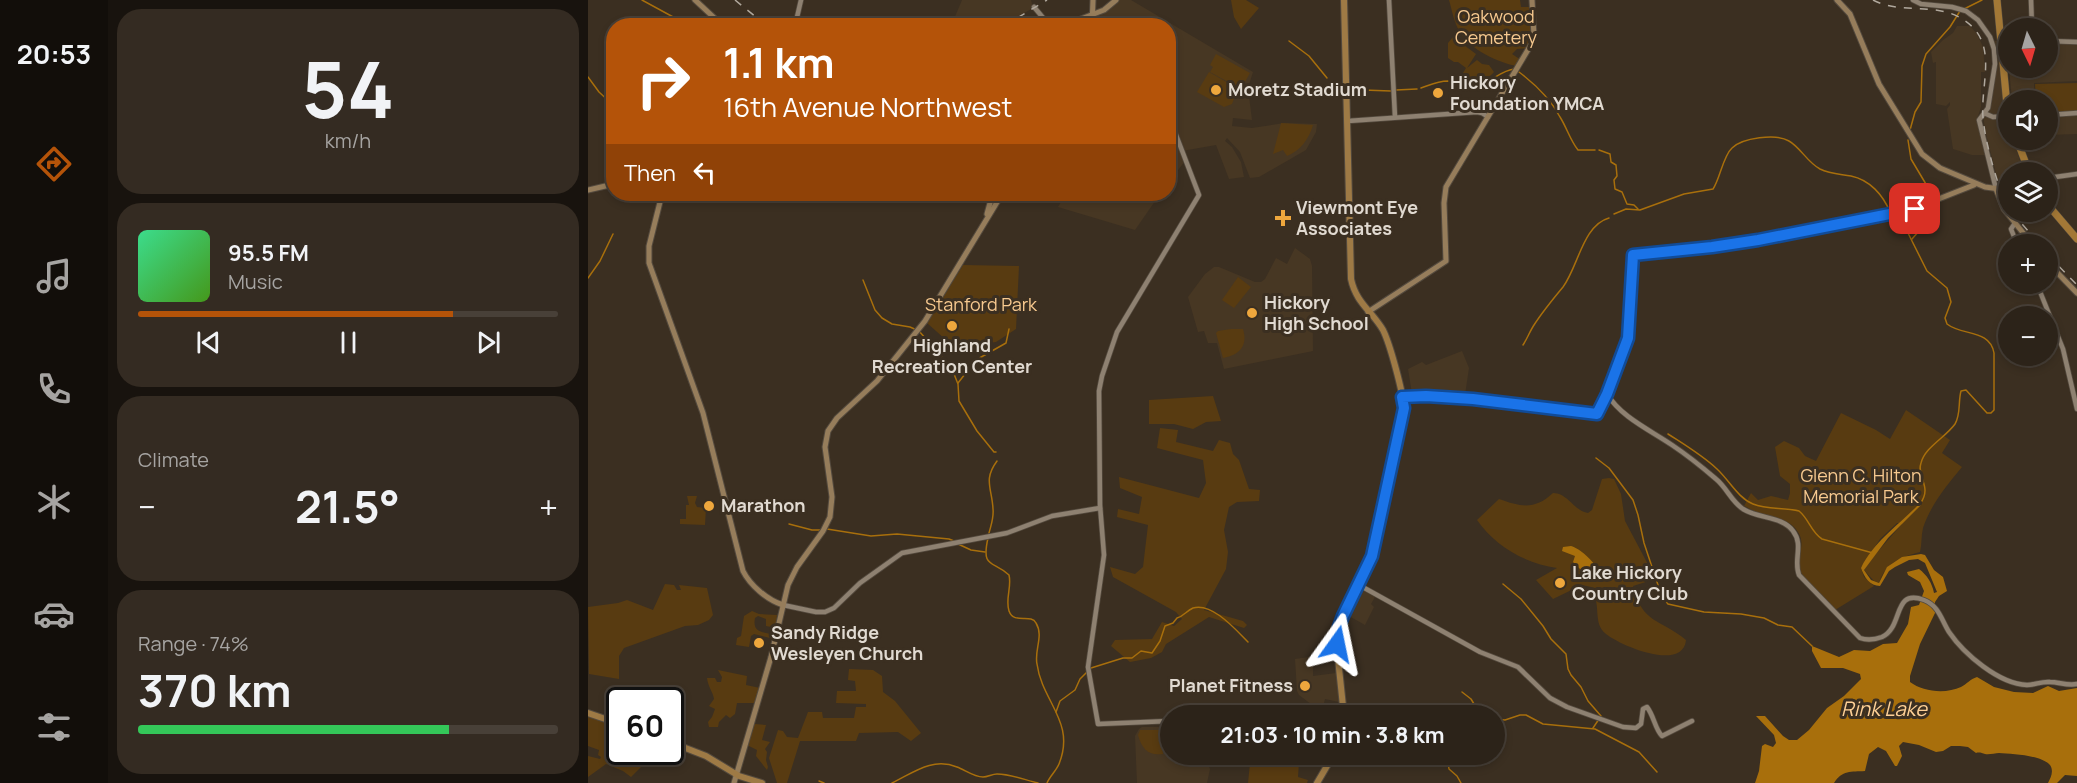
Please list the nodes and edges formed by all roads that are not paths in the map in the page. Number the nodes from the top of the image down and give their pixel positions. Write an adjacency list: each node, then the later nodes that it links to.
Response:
1 (695, 0): 14 (main road)
2 (801, 0): 15 (street)
3 (1093, 0): 13 (main road)
4 (1116, 0): 13 (main road)
5 (1344, 0): 31 (main road)
6 (1389, 0): 28 (street)
7 (1532, 0): 29 (main road)
8 (1837, 0): 35 (main road)
9 (1913, 0): 21 (street)
10 (1999, 0): 19 (highway)
11 (2031, 0): 20 (street)
12 (1034, 7): 16 (street)
13 (1093, 15): 17 (main road); 18 (main road)
14 (714, 18)
15 (797, 18)
16 (1043, 18)
17 (1085, 18)
18 (1093, 18)
19 (2002, 18)
20 (2032, 18)
21 (1992, 41): 22 (street); 25 (street)
22 (1998, 41)
23 (2058, 41): 24 (street)
24 (2077, 42)
25 (1984, 113): 30 (street); 36 (street)
26 (2077, 113): 27 (street)
27 (2058, 114)
28 (1395, 117): 29 (street); 31 (street)
29 (1488, 117): 57 (main road)
30 (1998, 117)
31 (1348, 121): 57 (main road)
32 (1176, 135): 61 (street)
33 (2077, 174): 34 (street)
34 (2058, 177)
35 (1967, 180): 37 (main road); 39 (main road); 41 (main road)
36 (1994, 180): 39 (main road); 42 (street)
37 (1974, 185): 41 (main road); 42 (main road)
38 (606, 186): 40 (main road)
39 (1985, 187): 42 (main road)
40 (588, 190)
41 (1957, 190): 58 (main road)
42 (1997, 190): 49 (main road)
43 (660, 201): 63 (main road)
44 (989, 201): 46 (main road)
45 (998, 201): 46 (main road)
46 (988, 216): 63 (main road)
47 (2058, 217): 52 (highway)
48 (2056, 222): 53 (highway)
49 (2015, 223): 50 (street); 51 (main road)
50 (2012, 234)
51 (2024, 234)
52 (2077, 239)
53 (2077, 244)
54 (2058, 273): 55 (main road)
55 (2077, 293)
56 (2041, 294): 60 (street)
57 (1368, 312): 59 (main road)
58 (1607, 394): 59 (main road); 64 (street)
59 (1402, 397): 62 (main road)
60 (2077, 409)
61 (1100, 508): 63 (street); 68 (street)
62 (1359, 585): 65 (main road); 69 (street)
63 (783, 605): 72 (main road)
64 (2077, 684)
65 (1343, 705)
66 (588, 713): 67 (main road)
67 (606, 719)
68 (1160, 721)
69 (1692, 722)
70 (684, 747): 72 (main road)
71 (1328, 765): 75 (main road)
72 (737, 774): 73 (main road); 74 (main road)
73 (734, 783)
74 (762, 783)
75 (1317, 783)

